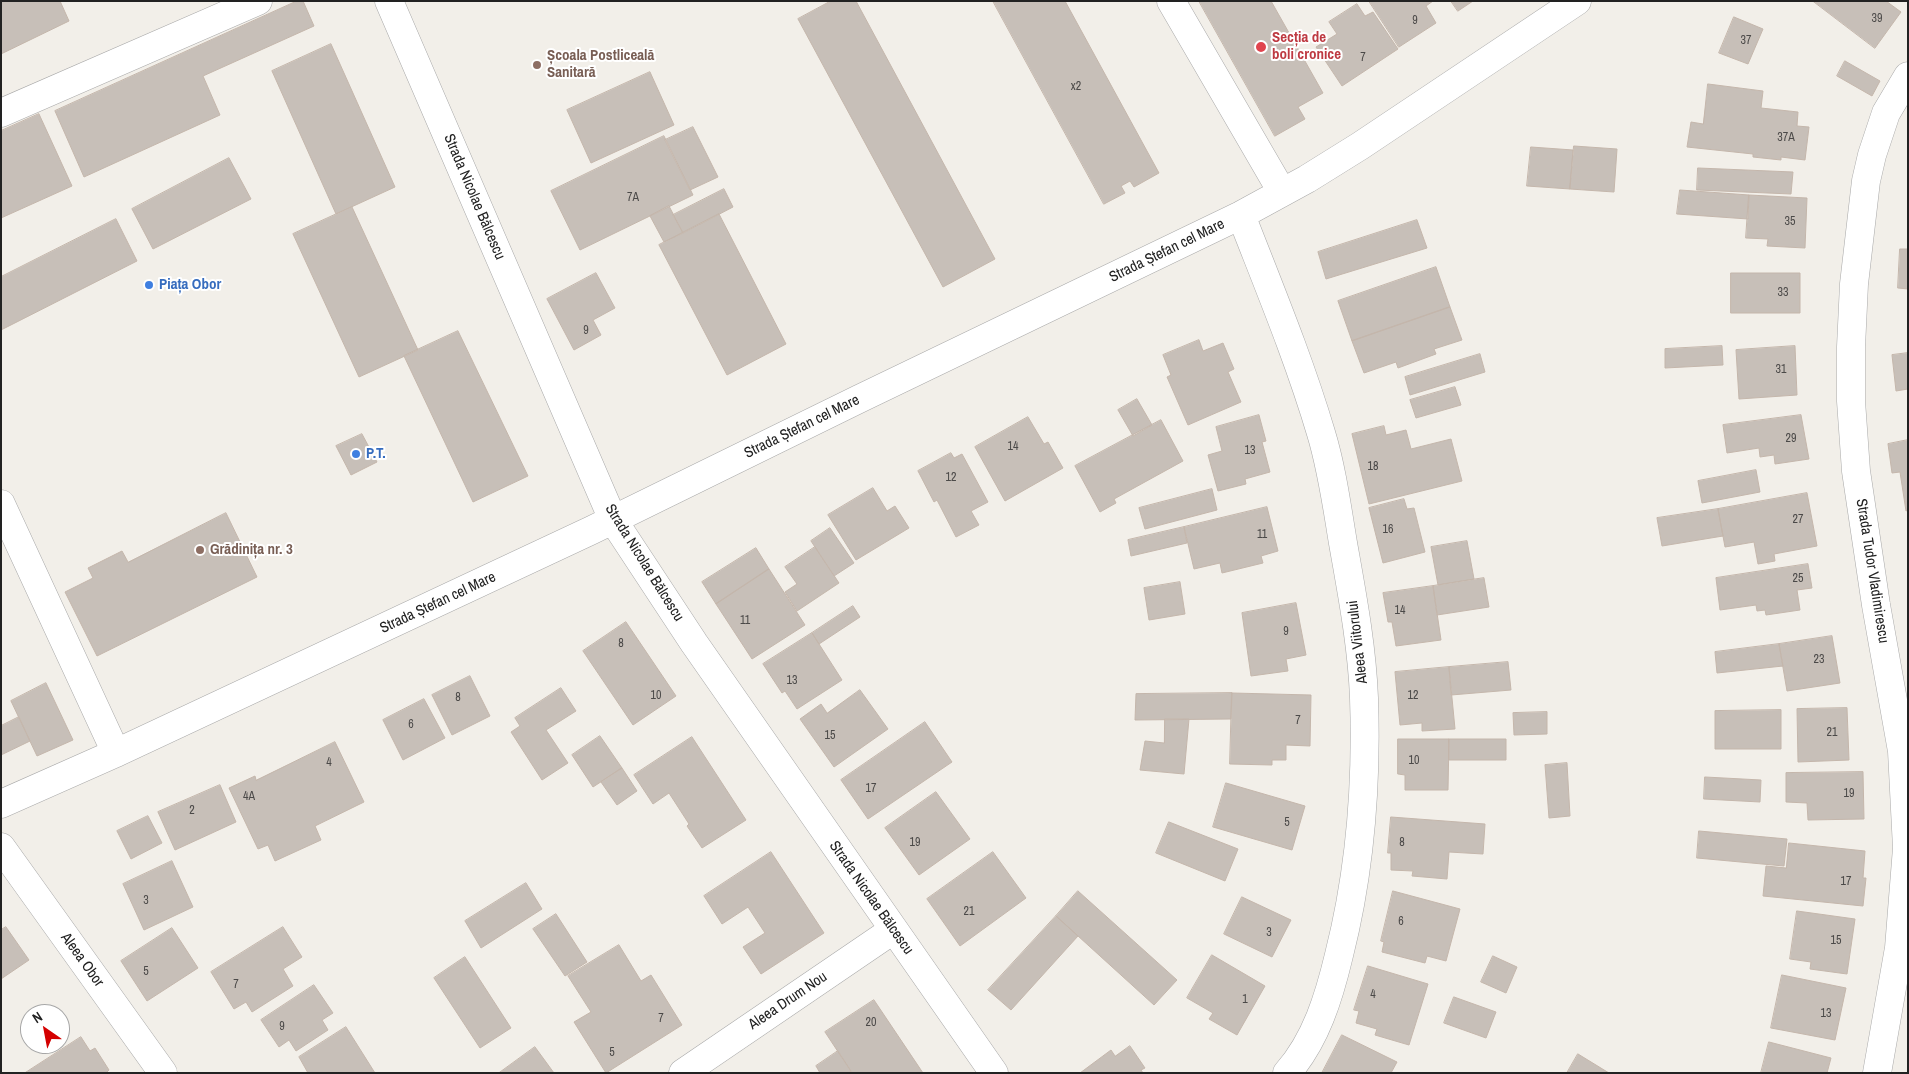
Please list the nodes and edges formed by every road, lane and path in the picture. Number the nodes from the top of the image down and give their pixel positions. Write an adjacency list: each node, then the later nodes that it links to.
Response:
1 (258, 1): 6 (street)
2 (389, 1): 10 (street, Strada Nicolae Bălcescu)
3 (1171, 1): 7 (street)
4 (1577, 1): 7 (street, Strada Ștefan cel Mare)
5 (1908, 76): 19 (street, Strada Tudor Vladimirescu)
6 (1, 113)
7 (1282, 192): 8 (street, Strada Ștefan cel Mare)
8 (1241, 215): 10 (street, Strada Ștefan cel Mare); 18 (street, Aleea Viitorului)
9 (1, 504): 11 (street)
10 (613, 520): 11 (street, Strada Ștefan cel Mare); 14 (street, Strada Nicolae Bălcescu)
11 (116, 753): 12 (street, Strada Ștefan cel Mare)
12 (1, 804)
13 (1, 847): 15 (street, Aleea Obor)
14 (893, 930): 16 (street, Aleea Drum Nou); 17 (street, Strada Nicolae Bălcescu)
15 (163, 1073)
16 (683, 1073)
17 (994, 1073)
18 (1287, 1073)
19 (1877, 1073)

